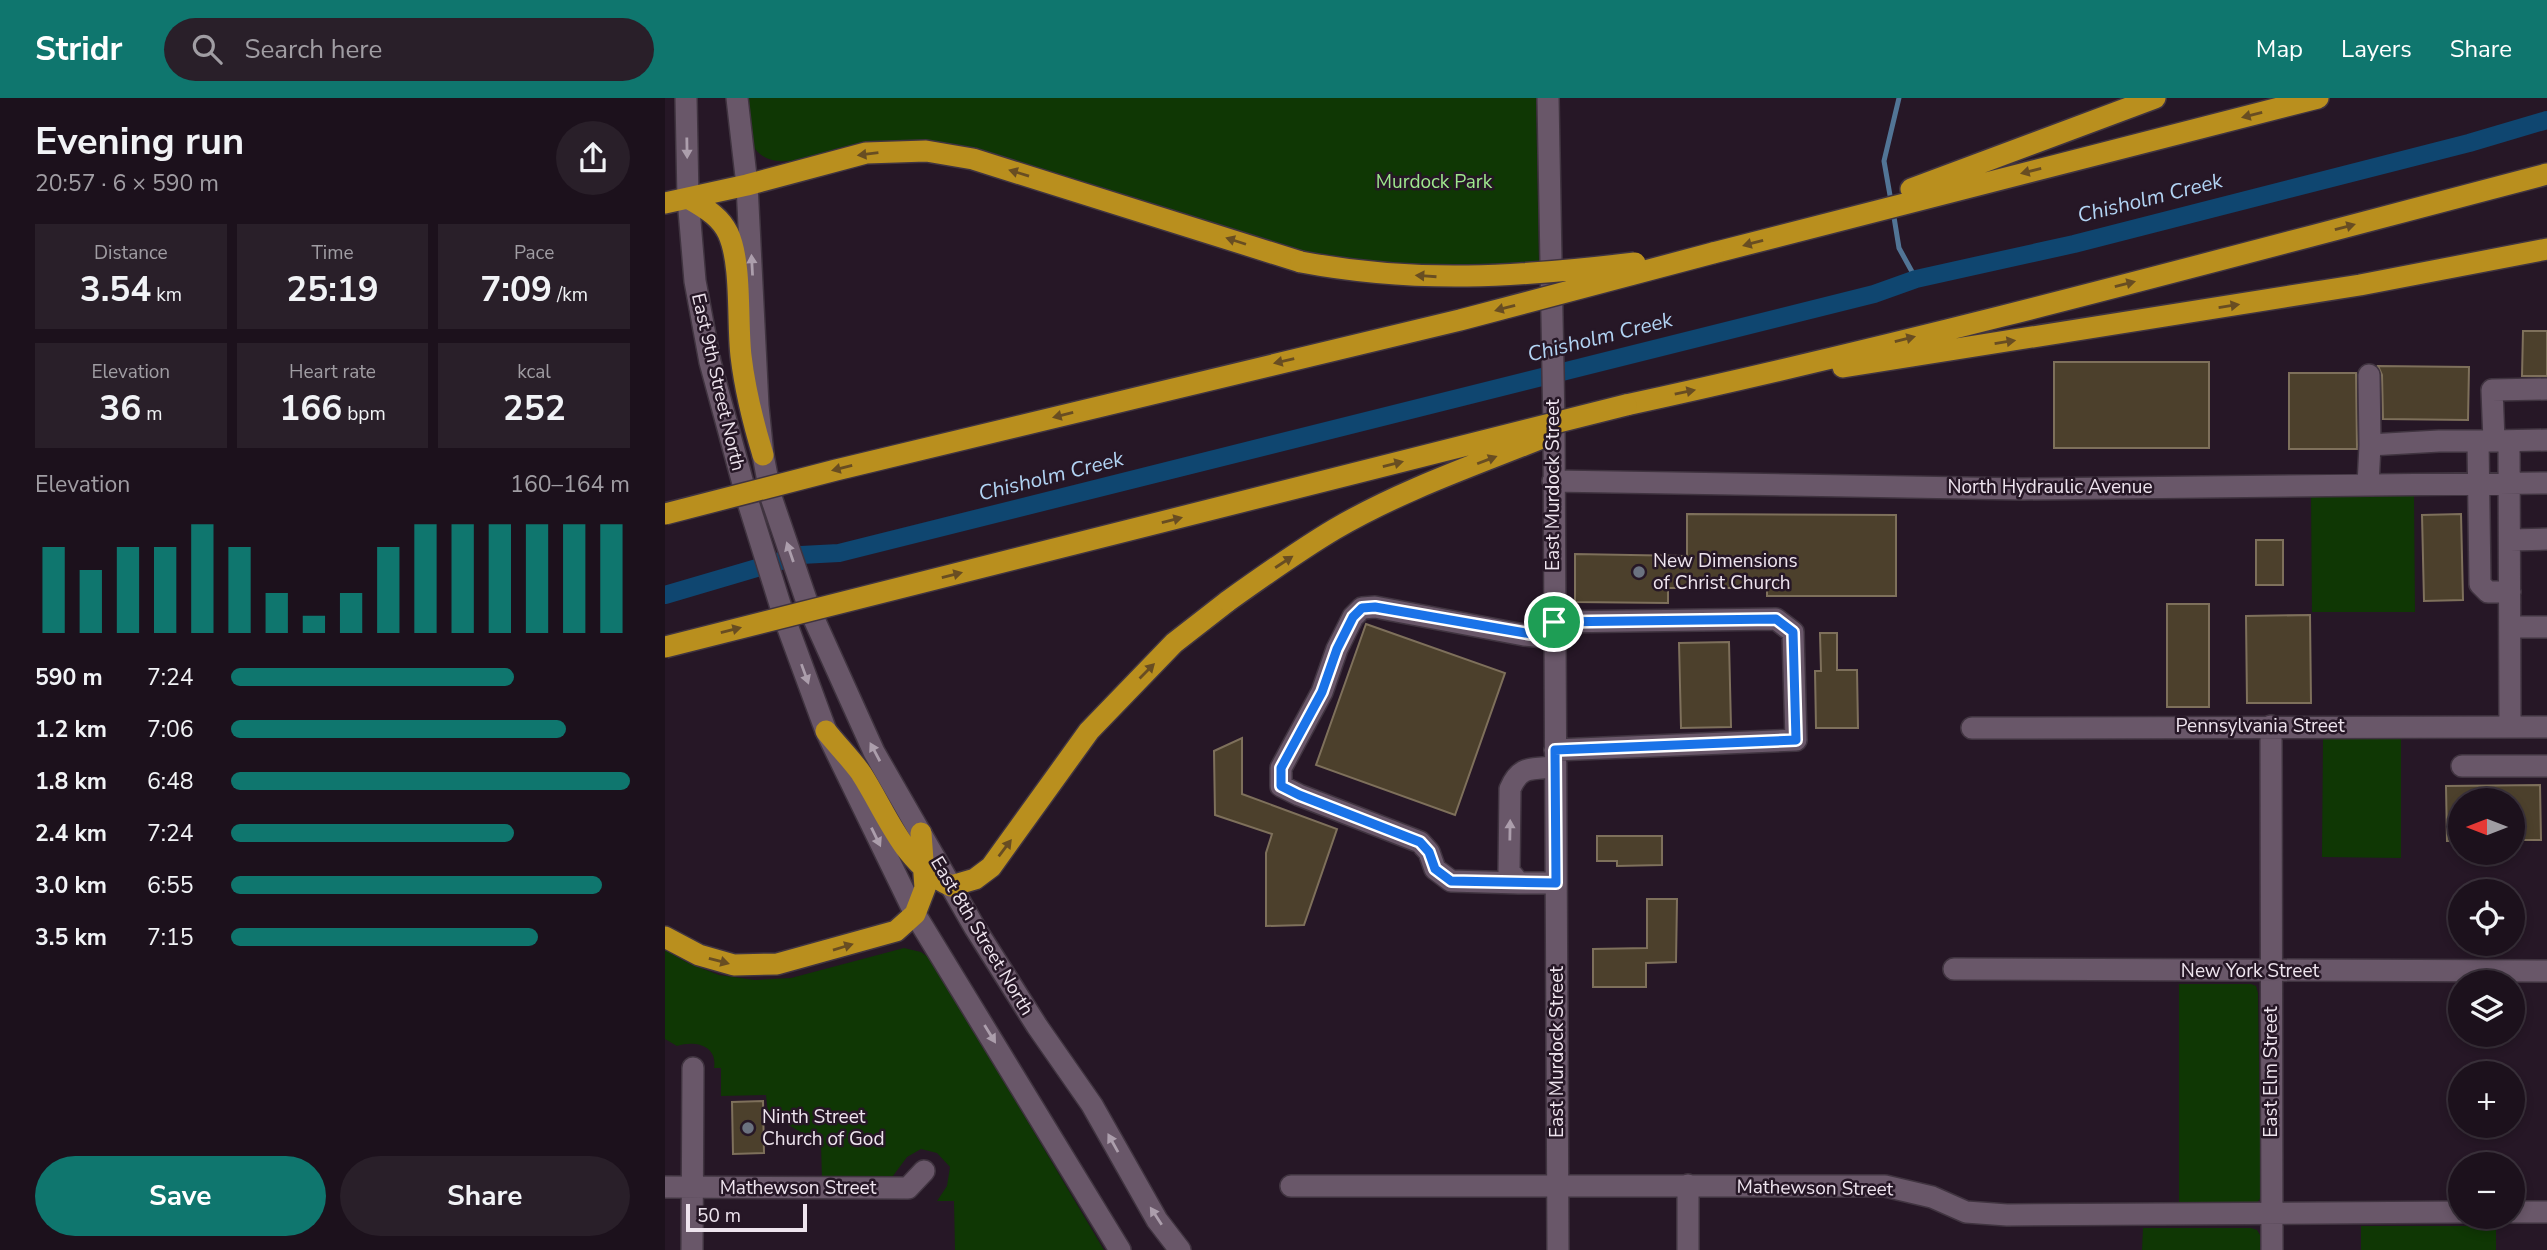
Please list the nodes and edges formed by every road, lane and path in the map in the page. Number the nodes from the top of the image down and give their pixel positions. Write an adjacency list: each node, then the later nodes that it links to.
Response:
1 (687, 98): 8 (street, East 9th Street North, one-way to 8)
2 (737, 98): 7 (street, East 9th Street North)
3 (1548, 98): 23 (street, East Murdock Street)
4 (2155, 98): 10 (highway)
5 (2318, 98): 10 (highway, one-way to 10)
6 (2547, 174): 16 (highway, one-way to 6)
7 (747, 185): 8 (highway); 12 (highway, one-way to 7, bridge); 22 (street, East 9th Street North, one-way to 7)
8 (688, 198): 9 (highway); 22 (highway); 41 (street, East 9th Street North, one-way to 41)
9 (665, 203)
10 (1794, 232): 12 (highway, one-way to 12)
11 (2547, 249): 14 (highway)
12 (1713, 253): 28 (highway, one-way to 28, bridge)
13 (2547, 257): 14 (highway)
14 (2455, 267): 16 (highway, one-way to 14)
15 (2369, 375): 21 (street)
16 (1743, 380): 18 (highway, one-way to 16)
17 (2547, 389): 20 (street)
18 (1626, 405): 36 (highway, one-way to 18, bridge); 49 (highway, one-way to 18, bridge)
19 (2547, 440): 20 (street)
20 (2494, 441): 21 (street); 24 (street); 26 (street)
21 (2369, 445): 27 (street)
22 (763, 455): 32 (street, East 9th Street North, one-way to 22)
23 (1553, 481): 27 (street, North Hydraulic Avenue); 35 (street, East Murdock Street)
24 (2509, 483): 25 (street, North Hydraulic Avenue); 26 (street, North Hydraulic Avenue); 29 (street)
25 (2547, 483)
26 (2479, 484): 27 (street, North Hydraulic Avenue); 31 (street)
27 (2368, 485)
28 (665, 514)
29 (2510, 540): 30 (street); 31 (street)
30 (2547, 540)
31 (2510, 592): 33 (street)
32 (809, 608): 45 (street, East 8th Street North, one-way to 32)
33 (2510, 627): 34 (street); 39 (street)
34 (2547, 627)
35 (1554, 630): 42 (street, East Murdock Street); 42 (street); 47 (street)
36 (665, 647)
37 (2271, 726): 38 (street, Pennsylvania Street); 39 (street, Pennsylvania Street); 53 (street, East Elm Street)
38 (1972, 727)
39 (2510, 727): 40 (street, Pennsylvania Street)
40 (2547, 727)
41 (826, 731): 46 (highway); 50 (street, one-way to 50)
42 (1555, 759): 47 (street, one-way to 42); 48 (street, East Murdock Street)
43 (2462, 766): 44 (street)
44 (2547, 766)
45 (921, 833): 46 (highway); 49 (street, East 8th Street North)
46 (925, 872): 49 (highway); 50 (highway)
47 (1514, 877): 48 (street)
48 (1556, 883): 57 (street, East Murdock Street)
49 (951, 886): 70 (street, East 8th Street North, one-way to 49)
50 (915, 914): 51 (highway, one-way to 50); 62 (street, one-way to 62)
51 (665, 937)
52 (1954, 969): 53 (street, New York Street)
53 (2271, 971): 54 (street, New York Street); 66 (street, East Elm Street)
54 (2547, 971)
55 (693, 1068): 61 (street)
56 (924, 1171): 61 (street, Mathewson Street)
57 (1558, 1185): 58 (street, Mathewson Street); 59 (street, Mathewson Street); 71 (street, East Murdock Street)
58 (1688, 1185): 66 (street, Mathewson Street); 72 (street)
59 (1291, 1186)
60 (665, 1187): 61 (street, Mathewson Street)
61 (692, 1187): 67 (street)
62 (1091, 1198): 68 (street); 69 (street)
63 (2448, 1212): 66 (street, Mathewson Street)
64 (2525, 1212): 65 (street)
65 (2547, 1212)
66 (2272, 1213): 73 (street, East Elm Street)
67 (692, 1250)
68 (1121, 1250)
69 (1131, 1250)
70 (1180, 1250)
71 (1557, 1250)
72 (1688, 1250)
73 (2272, 1250)

